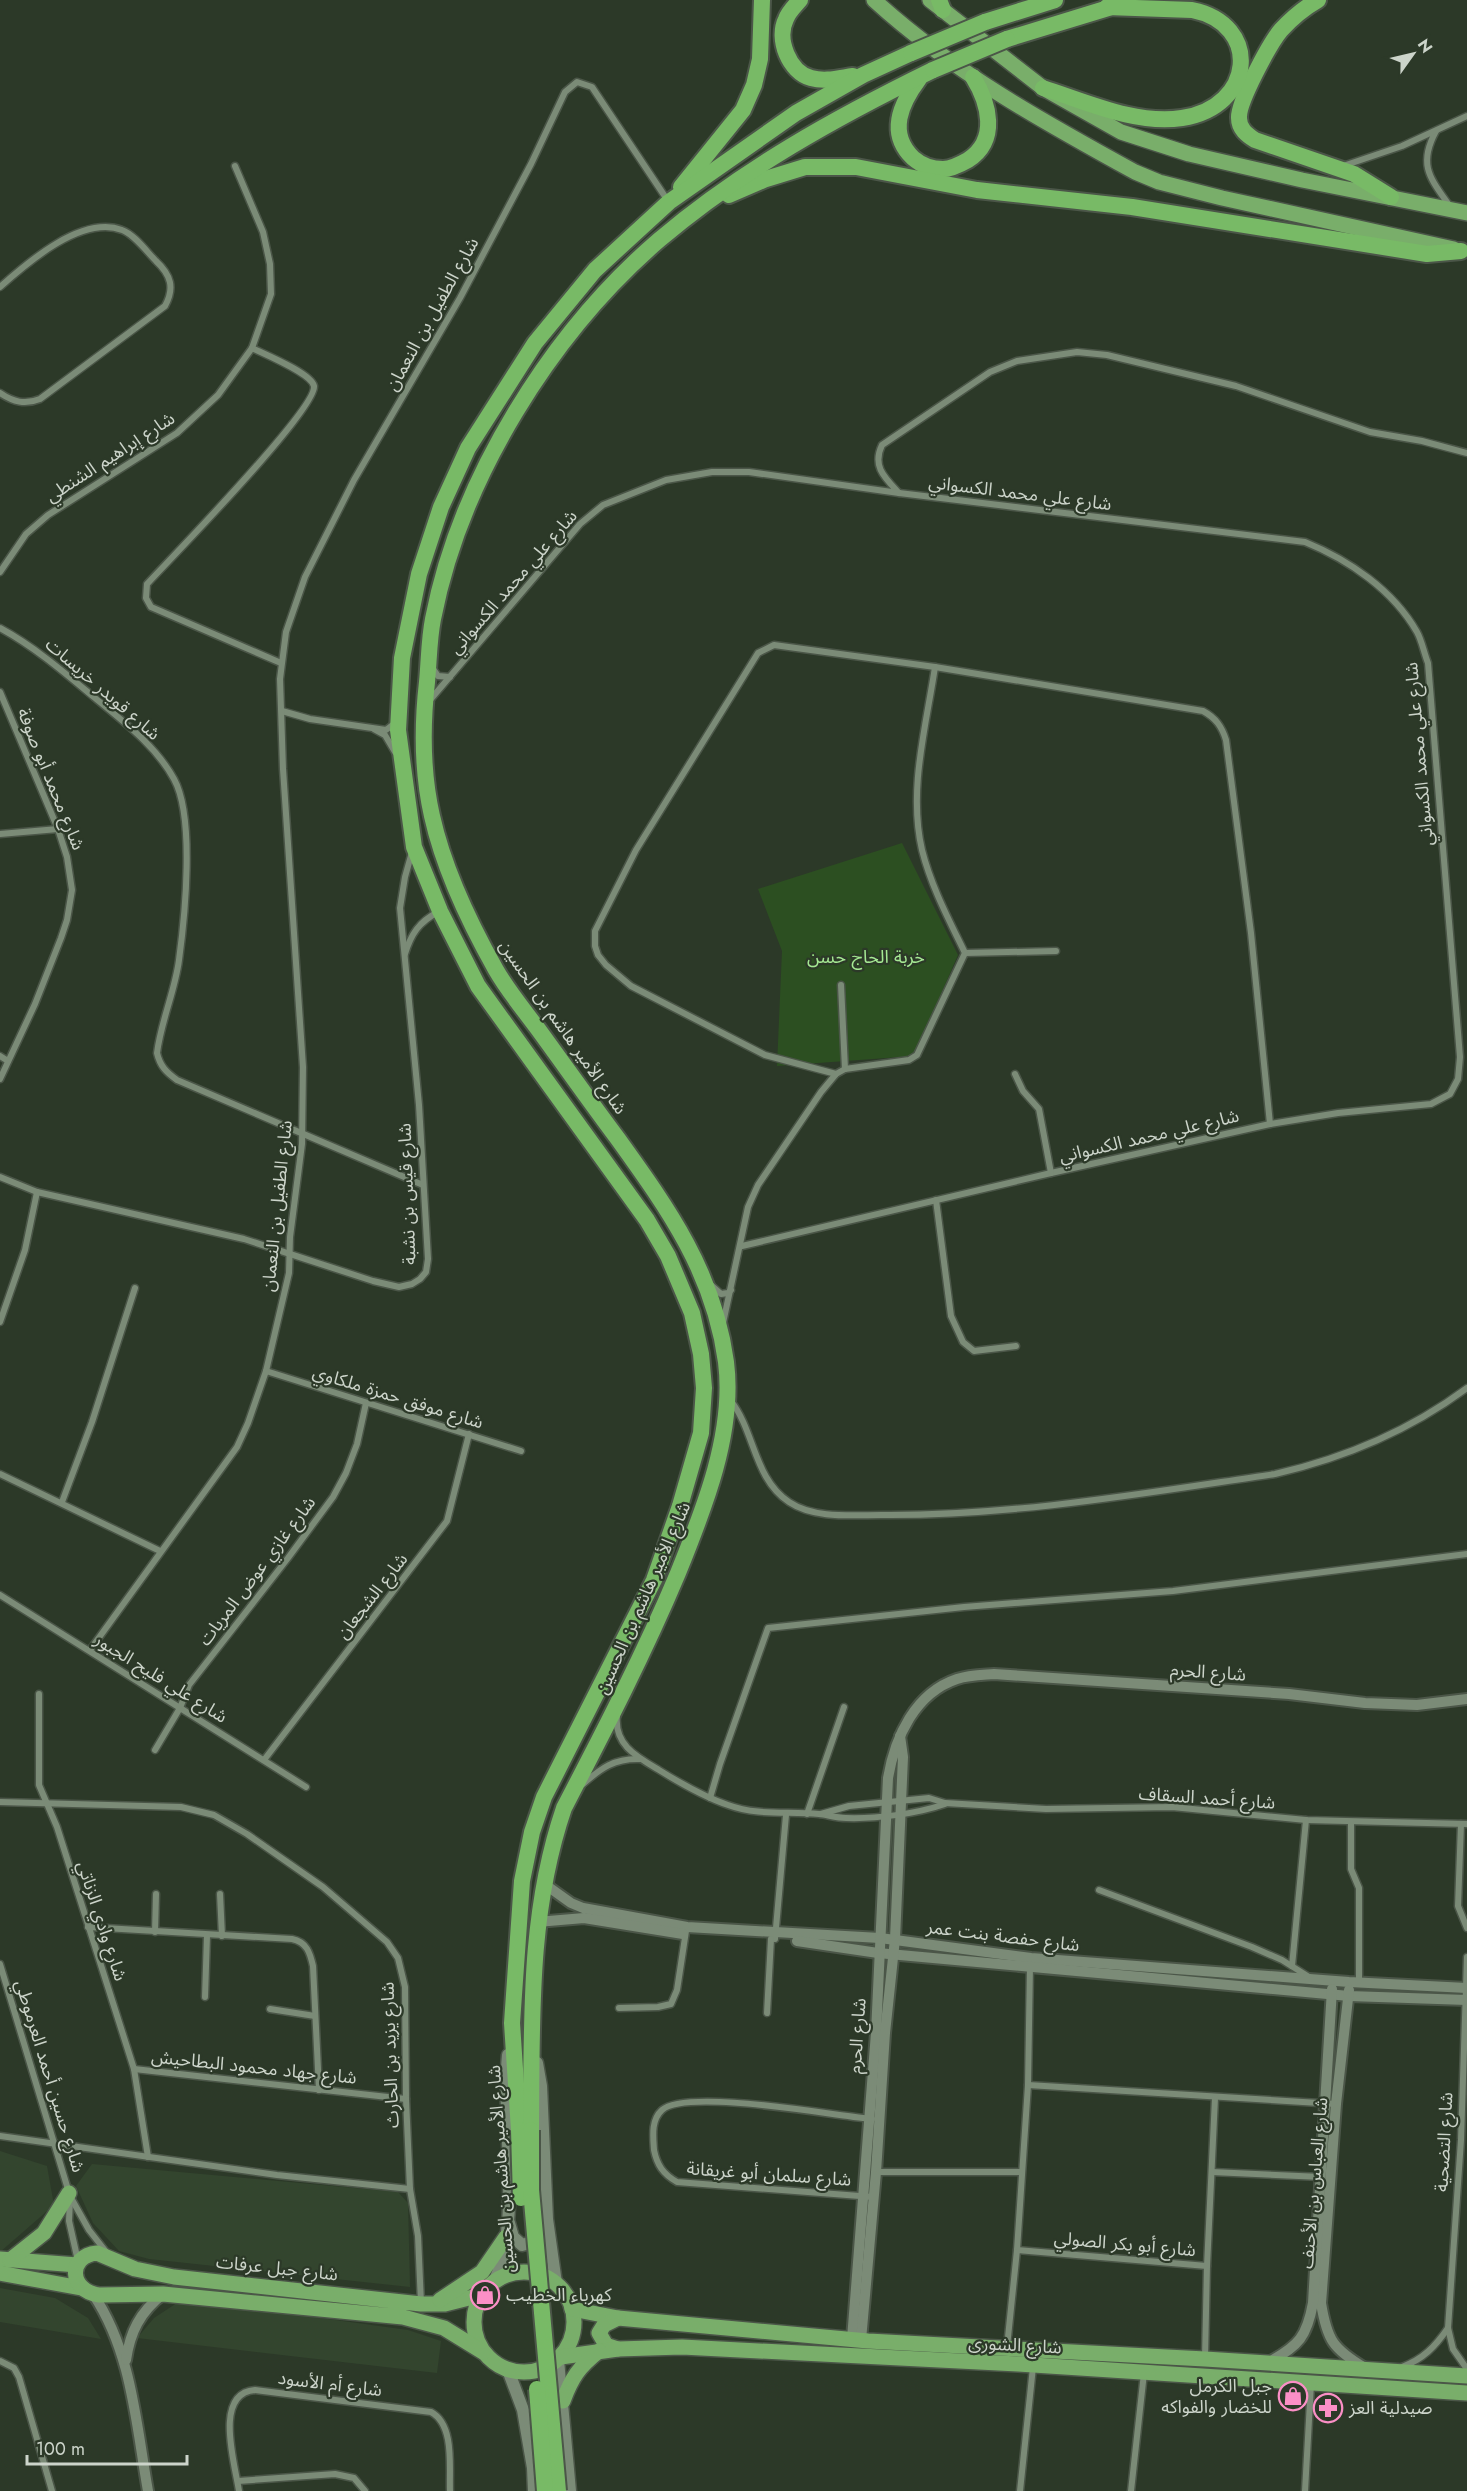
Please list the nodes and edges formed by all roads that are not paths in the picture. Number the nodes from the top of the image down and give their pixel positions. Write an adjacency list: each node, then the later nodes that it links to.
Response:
1 (762, 0): 20 (highway)
2 (800, 0): 12 (highway)
3 (874, 0): 13 (main road)
4 (1008, 0): 10 (highway)
5 (1055, 0): 10 (highway, شارع الأمير هاشم بن الحسين)
6 (1137, 0): 9 (highway, شارع الأمير هاشم بن الحسين)
7 (1318, 0): 18 (highway)
8 (937, 3): 14 (main road)
9 (1107, 8): 11 (highway, شارع الأمير هاشم بن الحسين, bridge); 14 (highway)
10 (989, 21): 12 (highway, شارع الأمير هاشم بن الحسين, bridge)
11 (927, 73): 13 (highway); 21 (highway, شارع الأمير هاشم بن الحسين)
12 (863, 75): 20 (highway, شارع الأمير هاشم بن الحسين)
13 (973, 77): 23 (main road)
14 (1043, 88): 19 (main road)
15 (1467, 116): 16 (street)
16 (1437, 131): 18 (street); 22 (street)
17 (235, 166): 25 (street, شارع إبراهيم الشنطي)
18 (1337, 167): 19 (highway)
19 (1391, 197): 22 (main road)
20 (669, 202): 31 (street, شارع الطفيل بن النعمان); 38 (highway, شارع الأمير هاشم بن الحسين)
21 (698, 209): 23 (highway); 32 (highway, شارع الأمير هاشم بن الحسين)
22 (1460, 212)
23 (1464, 251)
24 (0, 286): 26 (street)
25 (252, 348): 29 (street, شارع إبراهيم الشنطي); 31 (street)
26 (0, 393)
27 (1467, 453): 28 (street)
28 (899, 493): 34 (street, شارع علي محمد الكسواني); 55 (street, شارع علي محمد الكسواني)
29 (0, 572)
30 (0, 628): 56 (street, شارع قويدر خريسات)
31 (280, 663): 37 (street, شارع الطفيل بن النعمان)
32 (428, 663): 34 (street); 36 (highway, شارع الأمير هاشم بن الحسين)
33 (935, 667): 46 (street); 52 (street); 55 (street)
34 (450, 677): 36 (street, شارع علي محمد الكسواني)
35 (0, 692): 41 (street, شارع محمد أبو صوفة)
36 (424, 706): 64 (highway, شارع الأمير هاشم بن الحسين)
37 (282, 711): 39 (street); 56 (street, شارع الطفيل بن النعمان)
38 (399, 716): 39 (street); 40 (highway, شارع الأمير هاشم بن الحسين)
39 (371, 728): 40 (street)
40 (403, 770): 43 (highway, شارع الأمير هاشم بن الحسين)
41 (58, 829): 42 (street); 50 (street, شارع محمد أبو صوفة)
42 (0, 834)
43 (414, 847): 44 (highway, شارع الأمير هاشم بن الحسين); 47 (street, شارع قيس بن نشبة)
44 (440, 911): 47 (street, شارع قيس بن نشبة); 139 (highway, شارع الأمير هاشم بن الحسين)
45 (1056, 951): 46 (street)
46 (965, 953): 51 (street)
47 (404, 957): 59 (street, شارع قيس بن نشبة)
48 (841, 985): 51 (street)
49 (0, 1056): 50 (street)
50 (8, 1061): 54 (street, شارع محمد أبو صوفة)
51 (845, 1069): 52 (street)
52 (837, 1074): 62 (street)
53 (1015, 1074): 57 (street)
54 (0, 1079)
55 (1270, 1124): 57 (street, شارع علي محمد الكسواني)
56 (303, 1133): 59 (street, شارع قويدر خريسات); 63 (street, شارع الطفيل بن النعمان)
57 (1051, 1173): 61 (street, شارع علي محمد الكسواني)
58 (0, 1178): 60 (street, شارع قيس بن نشبة)
59 (423, 1185): 63 (street, شارع قيس بن نشبة)
60 (37, 1192): 63 (street, شارع قيس بن نشبة); 67 (street)
61 (936, 1200): 62 (street, شارع علي محمد الكسواني); 69 (street)
62 (741, 1246): 66 (street)
63 (290, 1254): 70 (street, شارع الطفيل بن النعمان)
64 (701, 1274): 66 (street); 68 (highway, شارع الأمير هاشم بن الحسين)
65 (135, 1288): 77 (street)
66 (731, 1289): 68 (street)
67 (0, 1318)
68 (721, 1333): 72 (highway, شارع الأمير هاشم بن الحسين)
69 (1016, 1346)
70 (266, 1371): 73 (street, شارع موفق حمزة ملكاوي); 78 (street, شارع الطفيل بن النعمان)
71 (1467, 1388): 72 (street)
72 (727, 1396): 83 (highway, شارع الأمير هاشم بن الحسين)
73 (366, 1404): 74 (street, شارع موفق حمزة ملكاوي); 86 (street, شارع غازي عوض المريات)
74 (469, 1434): 75 (street, شارع موفق حمزة ملكاوي); 90 (street, شارع الشجعان)
75 (521, 1451)
76 (0, 1474): 77 (street)
77 (62, 1502): 78 (street)
78 (160, 1551): 81 (street, شارع الطفيل بن النعمان)
79 (1467, 1554): 93 (street)
80 (0, 1595): 81 (street, شارع علي فليح الجبور)
81 (90, 1650): 86 (street, شارع علي فليح الجبور)
82 (39, 1694): 97 (street, شارع وادي الزناتي)
83 (620, 1698): 89 (street); 92 (highway, شارع الأمير هاشم بن الحسين)
84 (1467, 1699): 87 (street, شارع الحرم)
85 (844, 1707): 99 (street)
86 (180, 1708): 88 (street, شارع غازي عوض المريات); 90 (street, شارع علي فليح الجبور)
87 (900, 1736): 94 (street, شارع الحرم); 96 (street, شارع الحرم)
88 (155, 1750)
89 (640, 1759): 92 (street); 93 (street)
90 (264, 1760): 91 (street, شارع علي فليح الجبور)
91 (306, 1787)
92 (571, 1795): 107 (highway, شارع الأمير هاشم بن الحسين)
93 (710, 1797): 102 (street)
94 (899, 1800): 96 (street, شارع أحمد السقاف); 98 (street, شارع أحمد السقاف); 101 (street, شارع الحرم)
95 (0, 1802): 97 (street, شارع يزيد بن الحارث)
96 (887, 1802): 100 (street, شارع أحمد السقاف); 103 (street, شارع الحرم)
97 (46, 1803): 112 (street, شارع وادي الزناتي); 146 (street, شارع يزيد بن الحارث)
98 (945, 1803): 101 (street, شارع أحمد السقاف); 104 (street, شارع أحمد السقاف)
99 (807, 1814): 100 (street); 102 (street)
100 (820, 1814): 103 (street, شارع أحمد السقاف)
101 (899, 1814): 103 (street, شارع أحمد السقاف); 120 (street, شارع الحرم)
102 (786, 1815): 118 (street)
103 (886, 1815): 119 (street, شارع الحرم)
104 (1305, 1820): 105 (street, شارع أحمد السقاف); 126 (street)
105 (1351, 1822): 106 (street, شارع أحمد السقاف); 129 (street)
106 (1464, 1824): 113 (street)
107 (543, 1883): 111 (highway, شارع الأمير هاشم بن الحسين); 114 (street, شارع حفصة بنت عمر)
108 (1099, 1890): 126 (street)
109 (156, 1894): 115 (street)
110 (219, 1894): 117 (street)
111 (537, 1922): 114 (street, شارع حفصة بنت عمر); 140 (highway, شارع الأمير هاشم بن الحسين)
112 (88, 1927): 115 (street); 142 (street, شارع وادي الزناتي)
113 (1467, 1928)
114 (686, 1931): 118 (street, شارع حفصة بنت عمر); 135 (street)
115 (155, 1932): 116 (street)
116 (207, 1936): 117 (street); 133 (street)
117 (222, 1936): 138 (street)
118 (774, 1937): 119 (street, شارع حفصة بنت عمر); 121 (street, شارع حفصة بنت عمر); 137 (street)
119 (880, 1938): 120 (street, شارع حفصة بنت عمر); 121 (street, شارع الحرم)
120 (895, 1939): 122 (street, شارع الحرم); 124 (street, شارع حفصة بنت عمر)
121 (878, 1953): 122 (street, شارع حفصة بنت عمر); 141 (street, شارع الحرم)
122 (893, 1953): 124 (street, شارع حفصة بنت عمر); 141 (street, شارع الحرم)
123 (1467, 1957): 130 (street, شارع التضحية)
124 (1031, 1963): 127 (street, شارع حفصة بنت عمر); 131 (street, شارع حفصة بنت عمر); 143 (street)
125 (0, 1964): 153 (street, شارع حسين أحمد العرموطي)
126 (1293, 1966): 127 (street)
127 (1311, 1979): 128 (street, شارع حفصة بنت عمر)
128 (1333, 1981): 129 (street, شارع حفصة بنت عمر); 131 (street, شارع العباس بن الأحنف)
129 (1354, 1982): 130 (street, شارع حفصة بنت عمر); 132 (street, شارع العباس بن الأحنف)
130 (1466, 1988): 134 (street, شارع التضحية)
131 (1331, 1994): 132 (street, شارع حفصة بنت عمر); 147 (street, شارع العباس بن الأحنف)
132 (1348, 1996): 134 (street, شارع حفصة بنت عمر); 148 (street, شارع العباس بن الأحنف)
133 (205, 1997)
134 (1466, 2000): 152 (street, شارع التضحية)
135 (619, 2008)
136 (270, 2009): 138 (street)
137 (767, 2013)
138 (315, 2016): 144 (street)
139 (512, 2024): 150 (highway, شارع الأمير هاشم بن الحسين); 163 (main road, شارع الأمير هاشم بن الحسين)
140 (532, 2029): 150 (highway, شارع الأمير هاشم بن الحسين); 162 (main road, شارع الأمير هاشم بن الحسين)
141 (880, 2033): 149 (street, شارع الحرم)
142 (134, 2069): 144 (street, شارع جهاد محمود البطاحيش); 154 (street, شارع وادي الزناتي)
143 (1028, 2085): 145 (street); 156 (street)
144 (319, 2090): 146 (street, شارع جهاد محمود البطاحيش)
145 (1215, 2098): 147 (street); 157 (street, شارع أبو بكر الصولي)
146 (406, 2099): 159 (street, شارع يزيد بن الحارث)
147 (1323, 2104): 148 (street); 158 (street, شارع العباس بن الأحنف)
148 (1336, 2104): 158 (street, شارع العباس بن الأحنف)
149 (873, 2119): 155 (street, شارع الحرم); 161 (street, شارع سلمان أبو غريقانة)
150 (525, 2130): 209 (highway, شارع الأمير هاشم بن الحسين, bridge); 210 (highway, شارع الأمير هاشم بن الحسين, bridge)
151 (0, 2136): 153 (street)
152 (1464, 2141): 179 (street, شارع التضحية)
153 (56, 2145): 154 (street); 160 (street, شارع حسين أحمد العرموطي)
154 (148, 2157): 159 (street)
155 (871, 2172): 156 (street); 161 (street, شارع الحرم)
156 (1021, 2172): 164 (street)
157 (1212, 2172): 158 (street); 168 (street, شارع أبو بكر الصولي)
158 (1326, 2178): 188 (street, شارع العباس بن الأحنف); 191 (street, شارع العباس بن الأحنف)
159 (410, 2188): 175 (street, شارع يزيد بن الحارث)
160 (70, 2195): 165 (main road); 166 (street, شارع حسين أحمد العرموطي); 167 (street, شارع حسين أحمد العرموطي)
161 (868, 2196): 180 (street, شارع الحرم)
162 (547, 2219): 163 (main road); 171 (main road, شارع الأمير هاشم بن الحسين)
163 (507, 2230): 170 (main road, شارع الأمير هاشم بن الحسين); 175 (main road)
164 (1017, 2250): 168 (street, شارع أبو بكر الصولي); 181 (street)
165 (5, 2260): 167 (main road, شارع جبل عرفات)
166 (113, 2260): 167 (main road, شارع جبل عرفات); 175 (main road, شارع جبل عرفات)
167 (78, 2264): 172 (main road)
168 (1207, 2266): 186 (street)
169 (0, 2273): 172 (main road, شارع جبل عرفات)
170 (495, 2280): 171 (main road); 174 (main road)
171 (556, 2283): 176 (main road)
172 (87, 2291): 173 (main road, شارع جبل عرفات); 189 (street)
173 (163, 2294): 178 (main road, شارع جبل عرفات); 189 (street)
174 (481, 2295): 175 (main road, شارع جبل عرفات); 184 (main road)
175 (434, 2304): 178 (main road)
176 (572, 2309): 177 (main road, شارع الشورى); 185 (main road)
177 (618, 2318): 180 (main road, شارع الشورى); 182 (main road)
178 (444, 2328): 184 (main road, شارع جبل عرفات)
179 (1448, 2328): 192 (street, شارع التضحية); 194 (street)
180 (856, 2340): 181 (main road, شارع الشورى)
181 (1007, 2348): 186 (main road, شارع الشورى)
182 (618, 2349): 183 (main road, شارع الشورى); 190 (main road, شارع الشورى)
183 (599, 2351): 185 (main road, شارع الشورى); 199 (main road)
184 (483, 2352): 193 (main road)
185 (560, 2358): 193 (main road); 199 (main road)
186 (1205, 2359): 188 (main road, شارع الشورى)
187 (0, 2361): 203 (street)
188 (1266, 2364): 191 (main road, شارع الشورى)
189 (125, 2366): 204 (street)
190 (1033, 2366): 195 (main road, شارع الشورى); 212 (street)
191 (1366, 2368): 194 (main road, شارع الشورى)
192 (1467, 2369)
193 (508, 2370): 200 (main road)
194 (1394, 2370): 196 (main road, شارع الشورى)
195 (1144, 2372): 197 (main road, شارع الشورى); 213 (street)
196 (1467, 2376)
197 (1311, 2383): 198 (main road, شارع الشورى); 214 (street)
198 (1467, 2392)
199 (562, 2401): 201 (main road)
200 (524, 2410): 201 (main road); 208 (main road)
201 (564, 2421): 211 (main road)
202 (238, 2481): 205 (street, شارع أم الأسود); 206 (street); 207 (street, شارع أم الأسود)
203 (52, 2491)
204 (148, 2491)
205 (239, 2491)
206 (364, 2491)
207 (450, 2491)
208 (534, 2491)
209 (545, 2491)
210 (558, 2491)
211 (570, 2491)
212 (1020, 2491)
213 (1131, 2491)
214 (1305, 2491)

